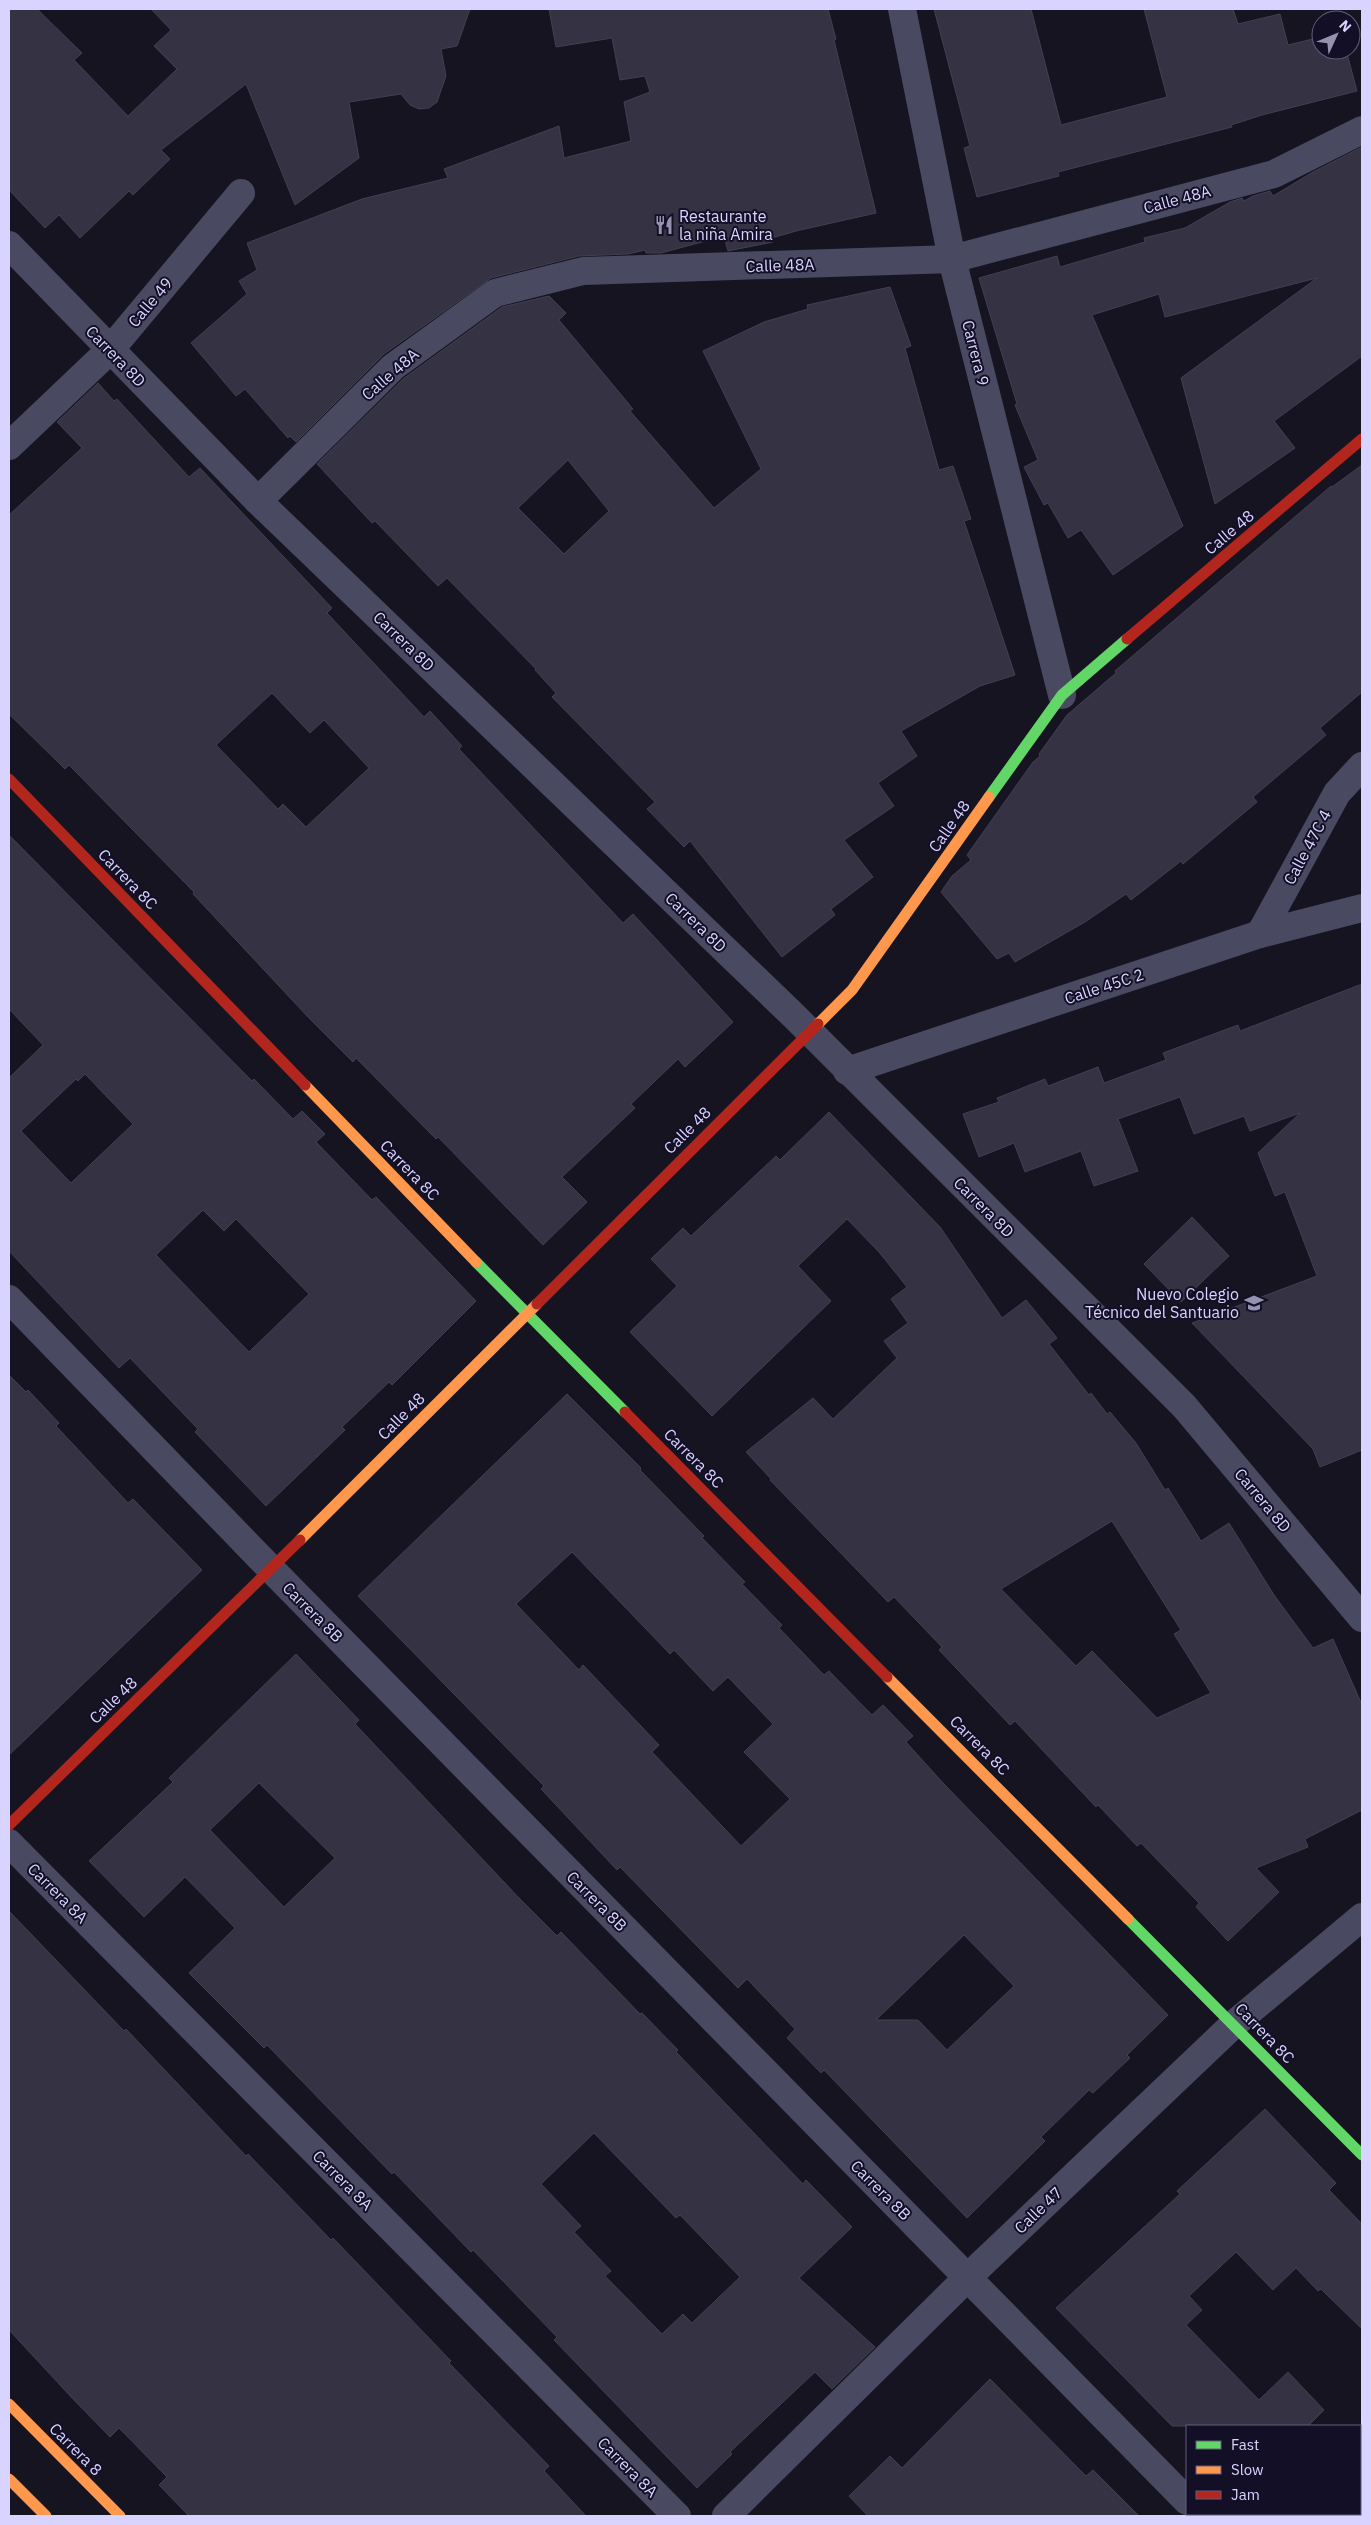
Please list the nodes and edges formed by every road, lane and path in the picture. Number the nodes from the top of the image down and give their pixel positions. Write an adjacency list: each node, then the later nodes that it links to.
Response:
1 (902, 9): 5 (street, Carrera 9)
2 (1362, 130): 5 (street, Calle 48A)
3 (241, 193): 6 (street, Calle 49)
4 (9, 245): 6 (street, Carrera 8D)
5 (952, 259): 9 (street, Calle 48A); 10 (street, Carrera 9)
6 (110, 350): 8 (street, Calle 49); 9 (street, Carrera 8D)
7 (1362, 439): 10 (street, Calle 48)
8 (9, 446)
9 (258, 501): 15 (street, Carrera 8D)
10 (1062, 695): 15 (street, Calle 48)
11 (1362, 766): 14 (street, Calle 47C 4)
12 (9, 779): 18 (street, Carrera 8C)
13 (1362, 908): 14 (street, Calle 45C 2)
14 (1260, 934): 16 (street, Calle 45C 2)
15 (809, 1032): 16 (street, Carrera 8D); 18 (street, Calle 48)
16 (847, 1071): 20 (street, Carrera 8D)
17 (9, 1299): 19 (street, Carrera 8B)
18 (526, 1313): 19 (street, Calle 48); 24 (street, Carrera 8C)
19 (271, 1569): 21 (street, Calle 48); 26 (street, Carrera 8B)
20 (1362, 1618)
21 (9, 1825)
22 (9, 1844): 32 (street, Carrera 8A)
23 (1362, 1917): 24 (street, Calle 47)
24 (1234, 2024): 25 (street, Carrera 8C); 26 (street, Calle 47)
25 (1362, 2155)
26 (968, 2278): 29 (street, Carrera 8B); 33 (street, Calle 47)
27 (9, 2404): 31 (street, Carrera 8)
28 (9, 2479): 30 (street)
29 (1186, 2500)
30 (46, 2516)
31 (120, 2516)
32 (677, 2516)
33 (726, 2516)

